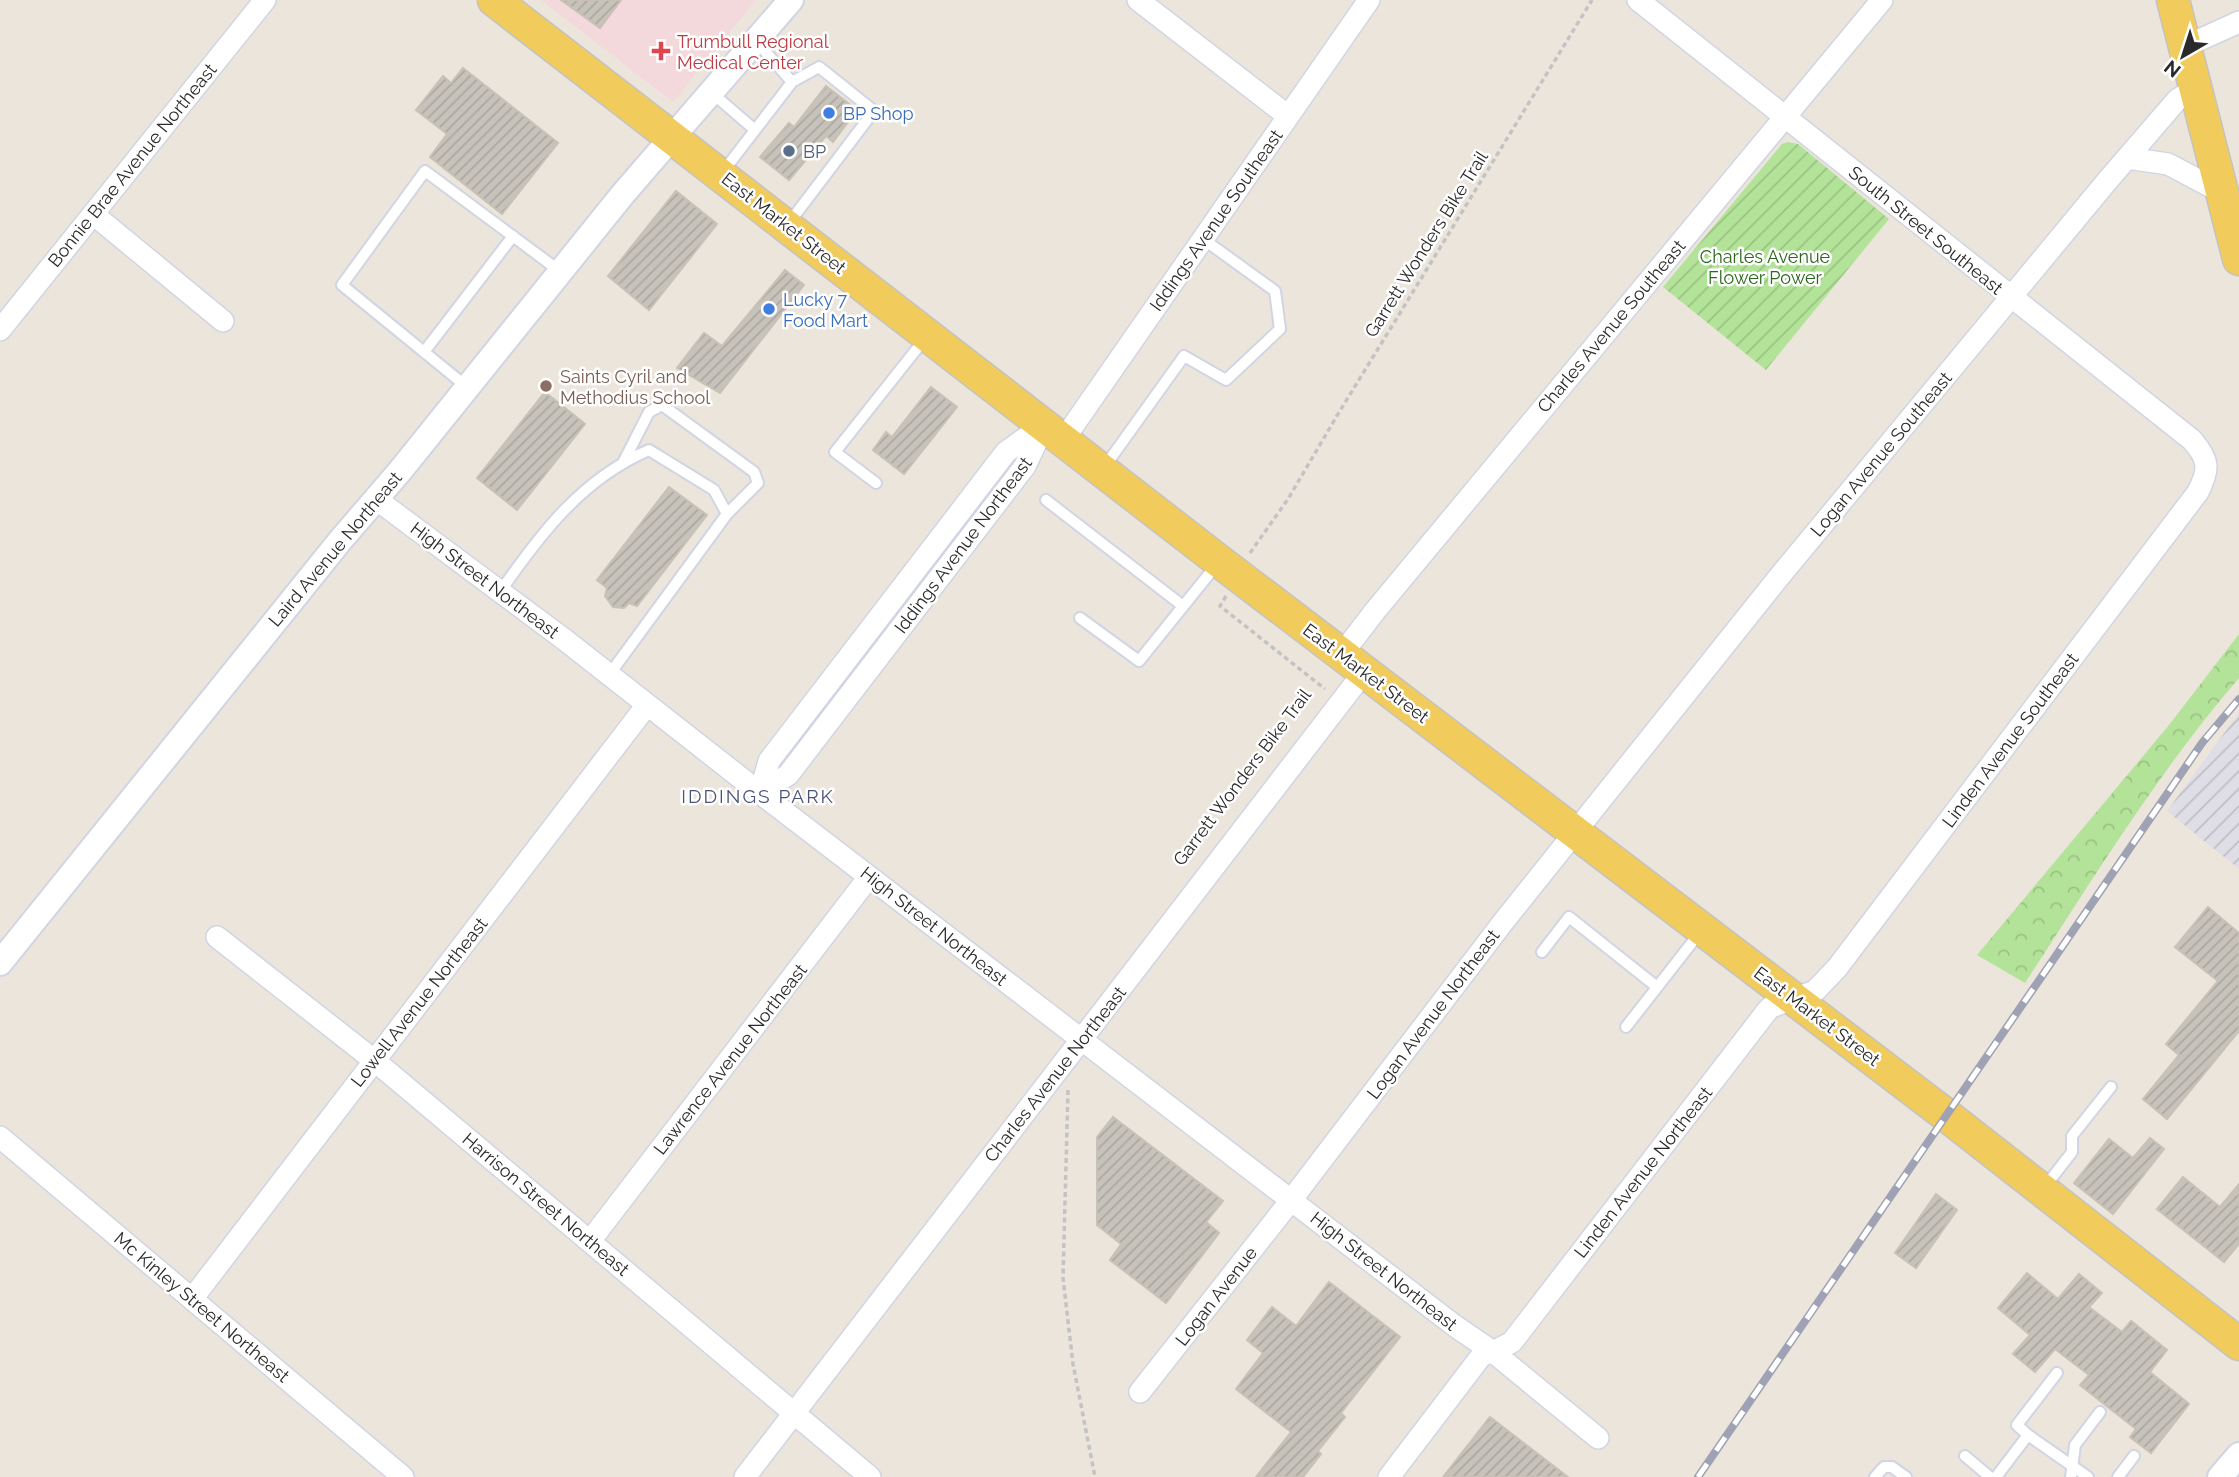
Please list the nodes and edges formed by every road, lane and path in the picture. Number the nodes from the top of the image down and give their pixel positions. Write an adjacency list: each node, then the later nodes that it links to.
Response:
1 (265, 0): 23 (street, Bonnie Brae Avenue Northeast)
2 (494, 0): 19 (main road, East Market Street)
3 (791, 0): 11 (street, Laird Avenue Northeast)
4 (1138, 0): 16 (street)
5 (1369, 0): 16 (street, Iddings Avenue Southeast)
6 (1592, 0): 43 (path, Garrett Wonders Bike Trail)
7 (1638, 0): 17 (street, South Street Southeast)
8 (1882, 0): 17 (street, Charles Avenue Southeast)
9 (2173, 0): 12 (main road)
10 (2239, 22): 12 (street)
11 (756, 41): 13 (lane); 15 (street, Laird Avenue Northeast)
12 (2186, 46): 14 (main road)
13 (792, 82): 18 (lane); 24 (lane)
14 (2196, 88): 20 (street, Logan Avenue Southeast); 22 (main road)
15 (712, 93): 18 (lane); 19 (street, Laird Avenue Northeast)
16 (1288, 116): 26 (street, Iddings Avenue Southeast)
17 (1785, 117): 29 (street, South Street Southeast); 47 (street, Charles Avenue Southeast)
18 (755, 130): 21 (lane)
19 (673, 138): 21 (main road, East Market Street); 28 (street, Laird Avenue Northeast)
20 (2127, 159): 22 (street); 29 (street, Logan Avenue Southeast)
21 (721, 174): 24 (main road, East Market Street)
22 (2221, 192): 27 (main road)
23 (93, 214): 30 (street); 31 (street, Bonnie Brae Avenue Northeast)
24 (787, 225): 32 (main road, East Market Street)
25 (513, 236): 28 (lane); 33 (lane); 33 (lane)
26 (1203, 239): 35 (street, Iddings Avenue Southeast); 38 (lane)
27 (2239, 259)
28 (561, 272): 34 (street, Laird Avenue Northeast)
29 (2011, 297): 37 (street, South Street Southeast); 52 (street, Logan Avenue Southeast)
30 (223, 321)
31 (0, 330)
32 (928, 334): 35 (main road, East Market Street); 39 (lane)
33 (424, 352): 34 (lane)
34 (467, 387): 40 (street, Laird Avenue Northeast)
35 (1054, 432): 38 (main road, East Market Street); 51 (street, Iddings Avenue Northeast)
36 (624, 461): 42 (lane); 42 (lane); 44 (lane)
37 (2207, 465): 59 (street, Linden Avenue Southeast)
38 (1102, 469): 43 (main road, East Market Street)
39 (876, 483)
40 (376, 499): 44 (street, High Street Northeast); 57 (street, Laird Avenue Northeast)
41 (1046, 500): 45 (lane)
42 (727, 514): 48 (lane)
43 (1228, 568): 45 (lane); 47 (main road, East Market Street); 49 (path, Garrett Wonders Bike Trail)
44 (500, 592): 48 (street, High Street Northeast)
45 (1183, 606): 46 (lane)
46 (1080, 618)
47 (1353, 663): 52 (main road, East Market Street); 61 (street, Charles Avenue Northeast)
48 (609, 675): 50 (street, High Street Northeast)
49 (1326, 689)
50 (647, 705): 51 (street, High Street Northeast); 63 (street, Lowell Avenue Northeast)
51 (760, 793): 53 (street, High Street Northeast)
52 (1575, 831): 54 (main road, East Market Street); 67 (street, Logan Avenue Northeast)
53 (869, 877): 61 (street, High Street Northeast); 68 (street, Lawrence Avenue Northeast)
54 (1703, 929): 58 (lane); 59 (main road, East Market Street)
55 (217, 937): 63 (street, Harrison Street Northeast)
56 (1542, 952): 58 (lane)
57 (0, 963)
58 (1657, 986): 60 (lane)
59 (1796, 1000): 66 (main road, East Market Street); 71 (street, Linden Avenue Northeast)
60 (1626, 1027)
61 (1082, 1041): 62 (street, Charles Avenue Northeast); 67 (street, High Street Northeast)
62 (1068, 1059): 75 (street, Charles Avenue Northeast); 85 (path)
63 (375, 1060): 68 (street, Harrison Street Northeast); 69 (street, Lowell Avenue Northeast)
64 (2111, 1087): 66 (lane)
65 (0, 1137): 69 (street, Mc Kinley Street Northeast)
66 (2042, 1190): 70 (main road, East Market Street)
67 (1292, 1199): 71 (street, High Street Northeast); 73 (street, Logan Avenue)
68 (590, 1241): 75 (street, Harrison Street Northeast)
69 (192, 1299): 82 (street, Mc Kinley Street Northeast)
70 (2239, 1344)
71 (1493, 1352): 77 (street, High Street Northeast); 86 (street, Linden Avenue Northeast)
72 (2057, 1373): 76 (lane)
73 (1140, 1392)
74 (2100, 1412): 81 (lane)
75 (794, 1413): 83 (street, Charles Avenue Northeast); 84 (street, Harrison Street Northeast)
76 (2028, 1435): 81 (lane); 89 (lane)
77 (1598, 1438)
78 (2239, 1455): 92 (street)
79 (1965, 1456): 89 (lane)
80 (2134, 1456): 91 (lane)
81 (2072, 1471): 90 (lane)
82 (403, 1477)
83 (745, 1477)
84 (870, 1477)
85 (1095, 1477)
86 (1389, 1477)
87 (1875, 1477): 88 (lane)
88 (1906, 1477)
89 (1993, 1477)
90 (2088, 1477)
91 (2118, 1477)
92 (2220, 1477)

